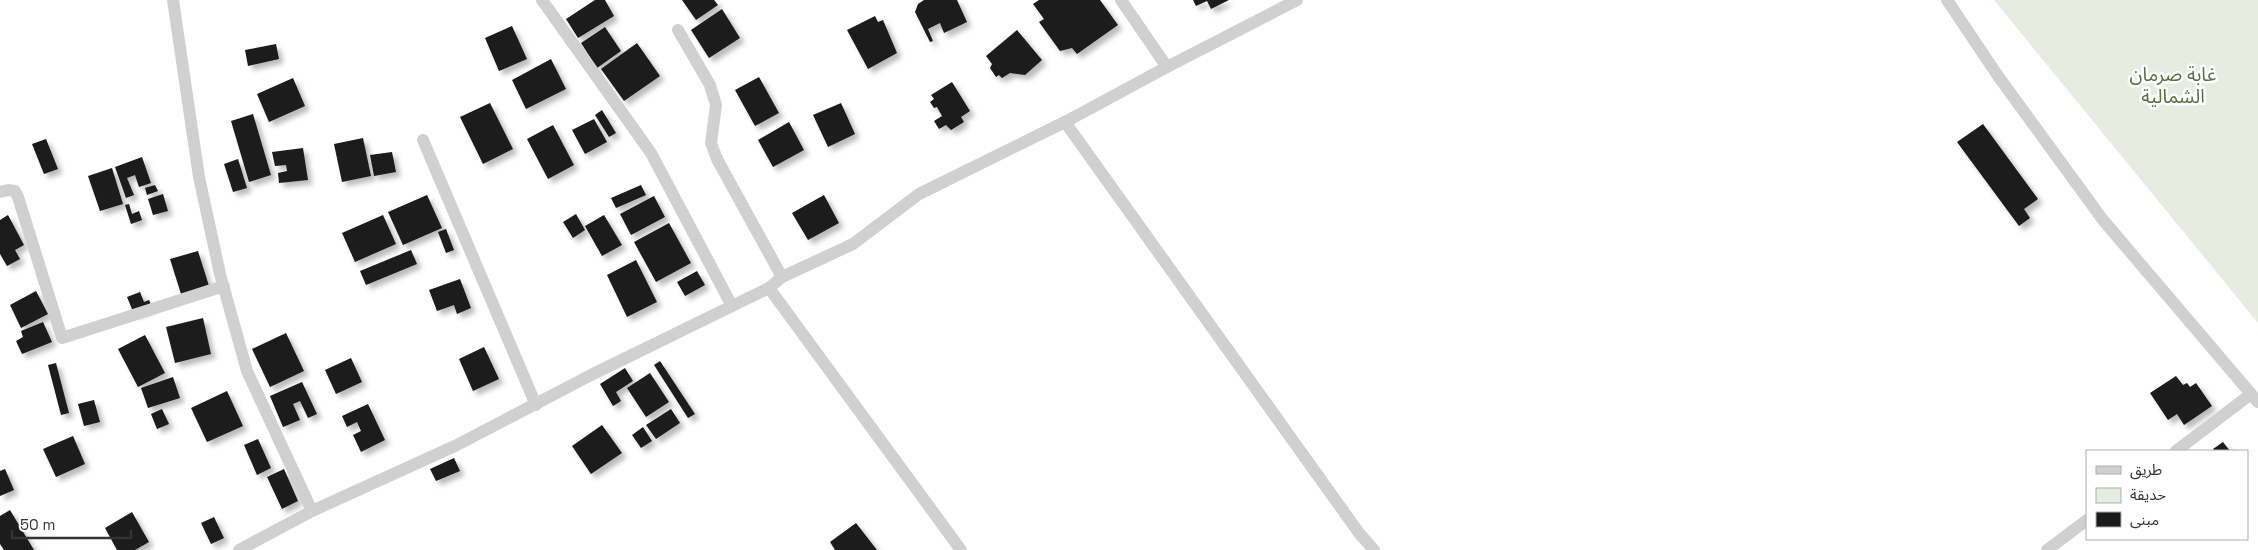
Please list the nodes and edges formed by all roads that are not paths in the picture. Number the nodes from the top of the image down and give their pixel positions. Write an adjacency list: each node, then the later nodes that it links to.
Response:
1 (173, 0): 12 (street)
2 (542, 0): 14 (street)
3 (1121, 0): 7 (street)
4 (1298, 0): 7 (street)
5 (1947, 0): 15 (street)
6 (678, 30): 11 (street)
7 (1167, 66): 8 (street)
8 (1066, 122): 11 (street); 22 (street)
9 (422, 140): 16 (street)
10 (0, 192): 12 (street)
11 (782, 277): 13 (street)
12 (224, 286): 18 (street)
13 (769, 288): 14 (street); 21 (street)
14 (732, 306): 16 (street)
15 (2254, 398): 17 (street)
16 (536, 405): 18 (street)
17 (2177, 450)
18 (312, 511): 20 (street)
19 (2086, 521): 23 (street)
20 (239, 550)
21 (960, 550)
22 (1374, 550)
23 (2047, 550)

